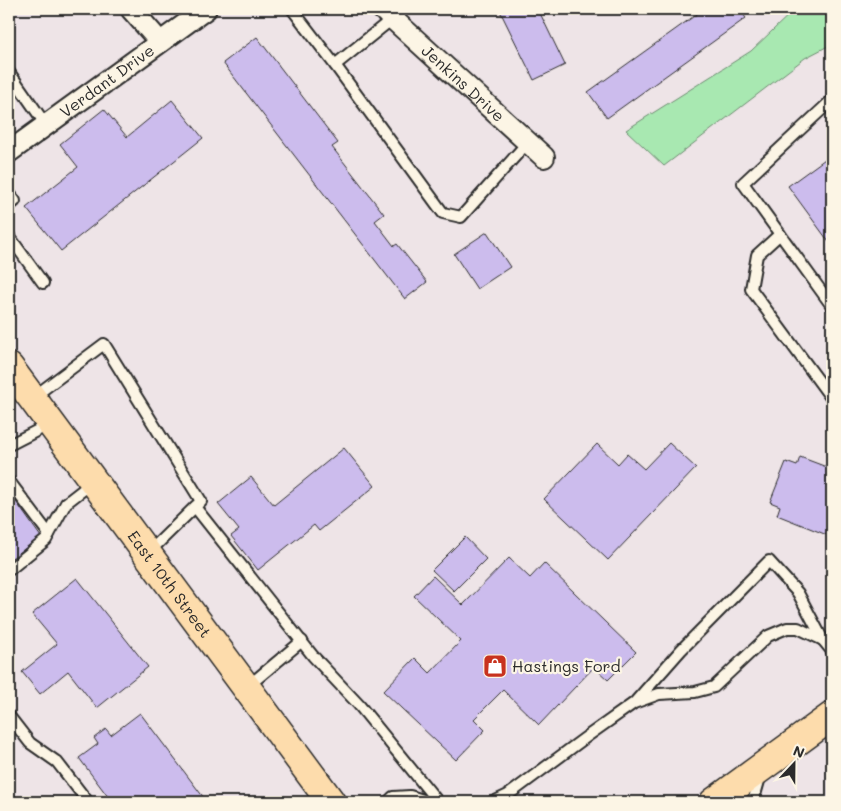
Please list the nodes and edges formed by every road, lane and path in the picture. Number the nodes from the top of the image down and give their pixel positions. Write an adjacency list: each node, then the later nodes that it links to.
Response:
1 (131, 9): 5 (street)
2 (206, 9): 5 (street, Verdant Drive)
3 (292, 9): 6 (lane)
4 (387, 14): 6 (lane); 11 (street, Jenkins Drive)
5 (160, 42): 10 (street, Verdant Drive)
6 (335, 65): 11 (lane)
7 (9, 72): 8 (lane)
8 (13, 85): 10 (lane)
9 (832, 100): 16 (lane)
10 (46, 124): 12 (street, Verdant Drive)
11 (528, 142): 13 (street, Jenkins Drive)
12 (9, 152)
13 (544, 157)
14 (9, 193): 15 (lane)
15 (9, 206)
16 (780, 234): 19 (lane); 21 (lane)
17 (9, 236): 18 (lane)
18 (43, 283)
19 (832, 306)
20 (16, 381): 22 (main road, East 10th Street); 26 (lane)
21 (832, 399)
22 (51, 424): 23 (lane); 25 (main road, East 10th Street)
23 (9, 445)
24 (9, 481): 27 (lane)
25 (93, 482): 27 (lane); 28 (main road, East 10th Street)
26 (195, 507): 28 (lane); 31 (lane)
27 (49, 534): 29 (lane)
28 (147, 554): 33 (main road, East 10th Street)
29 (9, 570)
30 (823, 640): 32 (lane); 34 (lane); 34 (lane)
31 (302, 641): 33 (lane); 42 (lane)
32 (832, 651)
33 (246, 688): 39 (main road, East 10th Street)
34 (634, 702): 43 (lane)
35 (9, 716): 38 (lane)
36 (832, 716): 37 (main road)
37 (763, 767): 44 (main road); 45 (lane)
38 (88, 802)
39 (331, 802)
40 (388, 802): 41 (lane)
41 (430, 802)
42 (438, 802)
43 (492, 802)
44 (714, 802)
45 (753, 802)

